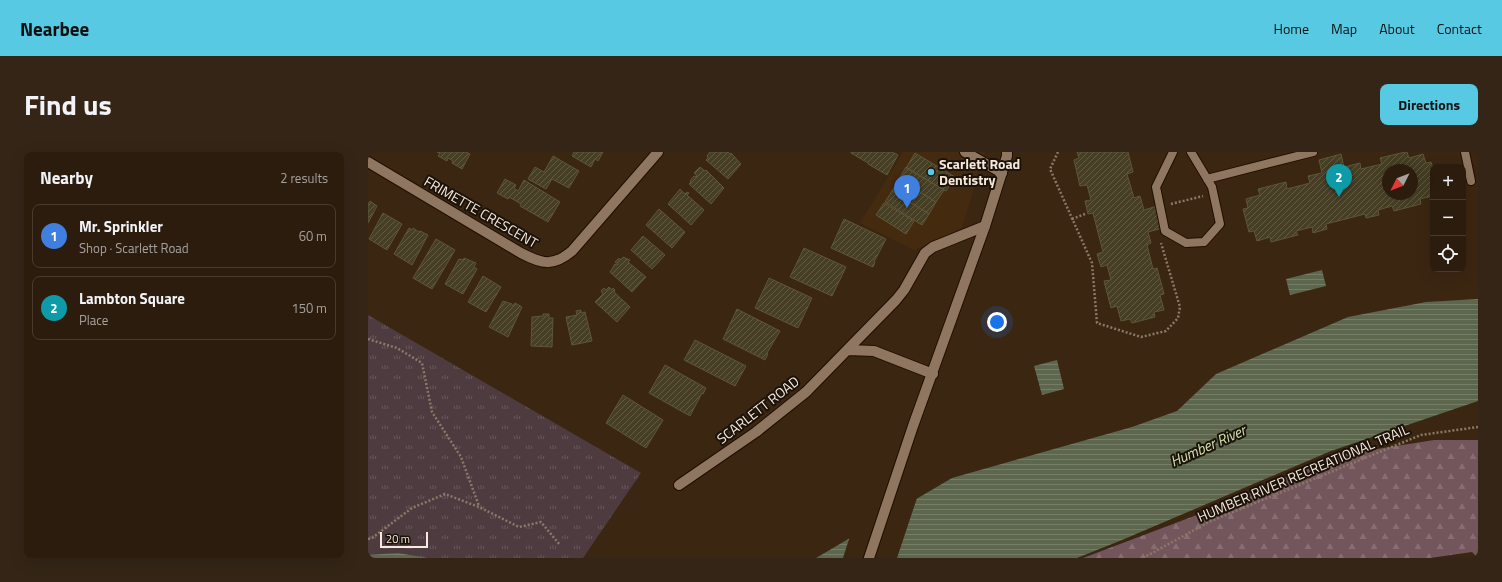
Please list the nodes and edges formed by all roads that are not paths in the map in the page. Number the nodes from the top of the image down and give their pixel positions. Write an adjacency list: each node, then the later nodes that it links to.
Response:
1 (658, 152): 8 (street, FRIMETTE CRESCENT)
2 (965, 152): 9 (street)
3 (1173, 152): 10 (lane)
4 (1191, 152): 10 (lane)
5 (1313, 152): 10 (lane)
6 (1465, 152): 11 (lane)
7 (1009, 153): 9 (street)
8 (368, 162)
9 (1002, 173): 12 (street)
10 (1207, 179)
11 (1471, 180)
12 (985, 226): 13 (street, SCARLETT ROAD); 14 (street)
13 (848, 350): 14 (street); 15 (street, SCARLETT ROAD)
14 (933, 374): 16 (street)
15 (679, 485)
16 (869, 558)

